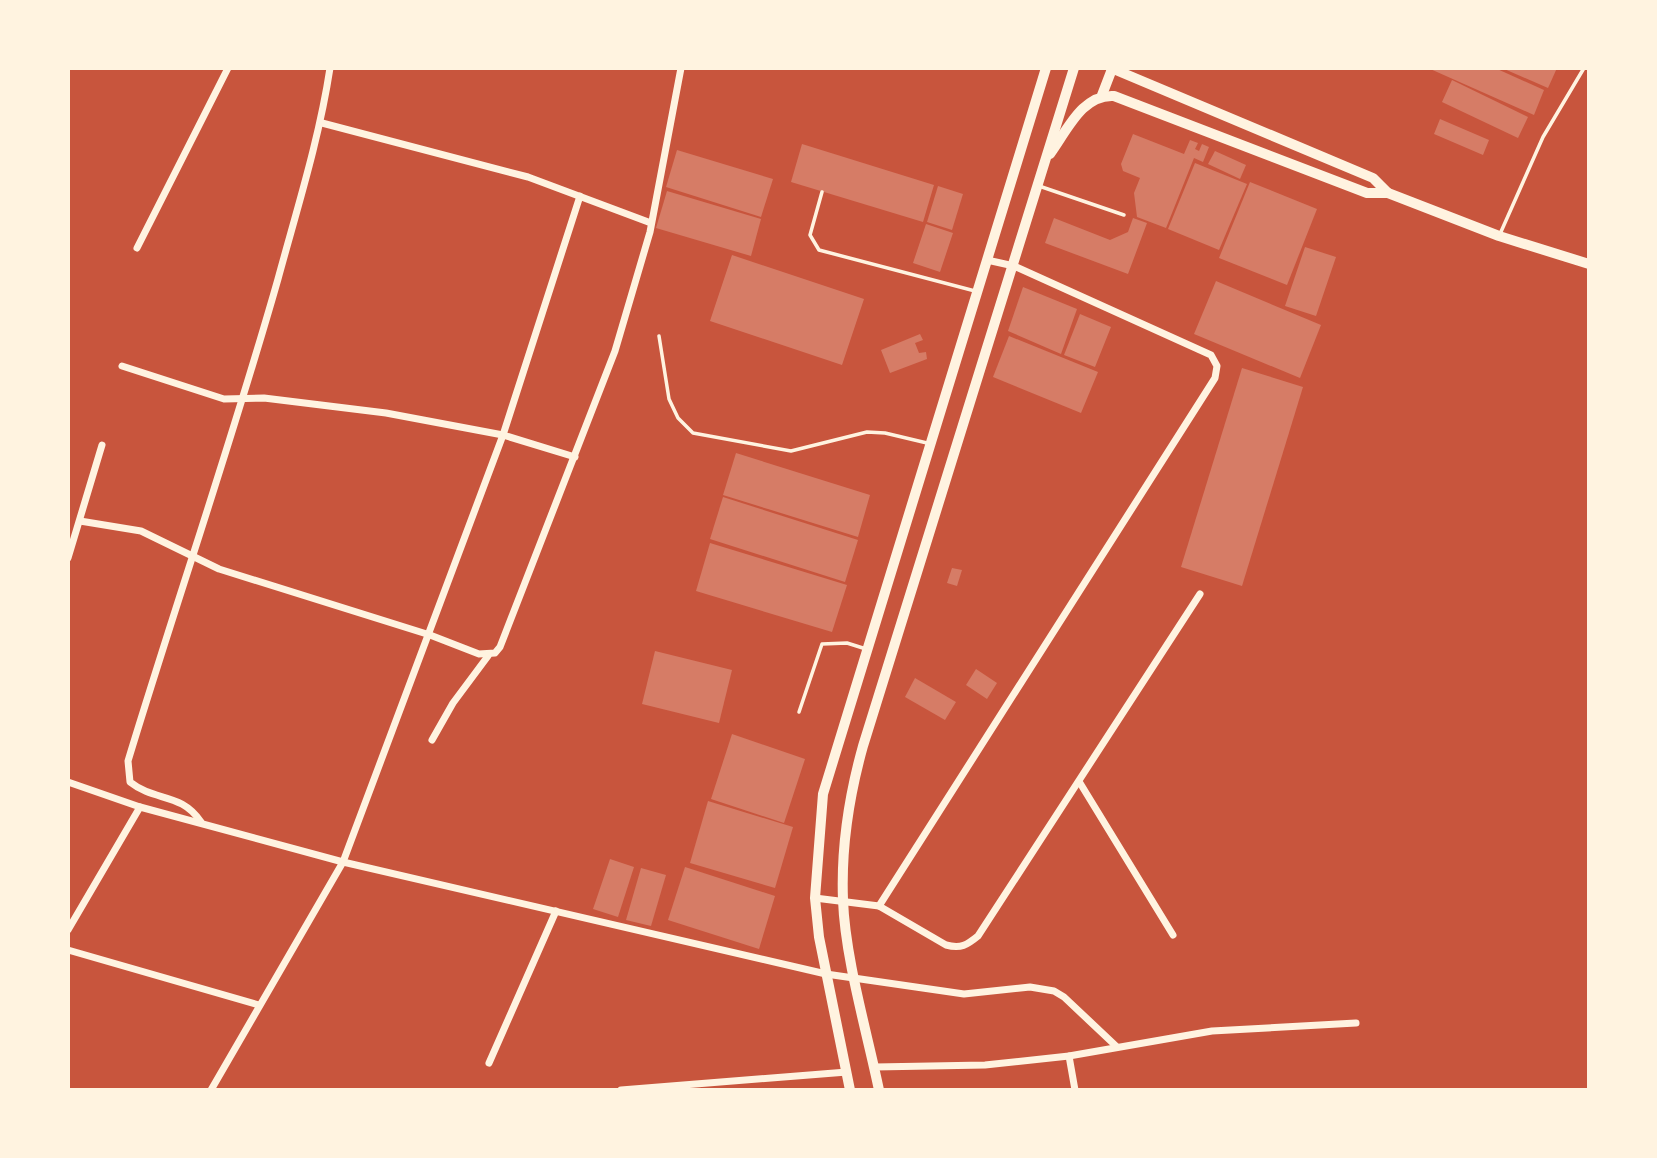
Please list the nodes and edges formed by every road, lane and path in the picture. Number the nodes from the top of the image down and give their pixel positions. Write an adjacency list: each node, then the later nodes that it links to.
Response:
1 (228, 68): 18 (street)
2 (330, 68): 9 (street)
3 (681, 68): 16 (street)
4 (1046, 68): 19 (main road)
5 (1074, 68): 10 (main road)
6 (1112, 68): 8 (main road); 13 (main road)
7 (1584, 68): 17 (lane)
8 (1102, 95): 10 (main road); 13 (main road)
9 (322, 123): 14 (street); 25 (street)
10 (1049, 154): 11 (main road)
11 (1040, 186): 15 (lane); 21 (main road)
12 (822, 192): 22 (lane)
13 (1388, 193): 17 (main road)
14 (580, 196): 16 (street); 26 (street)
15 (1124, 215)
16 (651, 223): 29 (street)
17 (1499, 236): 20 (main road)
18 (137, 248)
19 (987, 260): 21 (street); 22 (main road)
20 (1589, 264)
21 (1014, 266): 45 (main road); 46 (street)
22 (977, 291): 27 (main road)
23 (659, 336): 27 (lane)
24 (122, 366): 25 (street)
25 (244, 399): 26 (street); 31 (street)
26 (503, 435): 29 (street); 34 (street)
27 (929, 444): 35 (main road)
28 (102, 445): 30 (street)
29 (575, 457): 36 (street)
30 (80, 521): 31 (street); 32 (street)
31 (190, 555): 34 (street); 42 (street)
32 (68, 558)
33 (1200, 594): 40 (street)
34 (430, 635): 36 (street); 43 (street)
35 (866, 649): 37 (lane); 44 (main road)
36 (488, 656): 38 (street)
37 (799, 712)
38 (432, 740)
39 (68, 782): 41 (street)
40 (1080, 783): 46 (street); 49 (street)
41 (140, 807): 42 (street); 48 (street)
42 (201, 823): 43 (street)
43 (343, 862): 47 (street); 53 (street)
44 (815, 898): 45 (street); 51 (main road)
45 (843, 900): 46 (street); 52 (main road)
46 (879, 906)
47 (556, 911): 51 (street); 57 (street)
48 (68, 930)
49 (1173, 935)
50 (68, 950): 53 (street)
51 (826, 974): 52 (street); 59 (main road)
52 (856, 977): 55 (street); 58 (main road)
53 (259, 1005): 60 (street)
54 (1356, 1023): 55 (street)
55 (1116, 1047): 56 (street)
56 (1069, 1056): 58 (street); 64 (street)
57 (489, 1063)
58 (874, 1067): 63 (main road)
59 (847, 1072): 61 (street); 62 (main road)
60 (211, 1090)
61 (621, 1090)
62 (850, 1090)
63 (879, 1090)
64 (1075, 1090)

